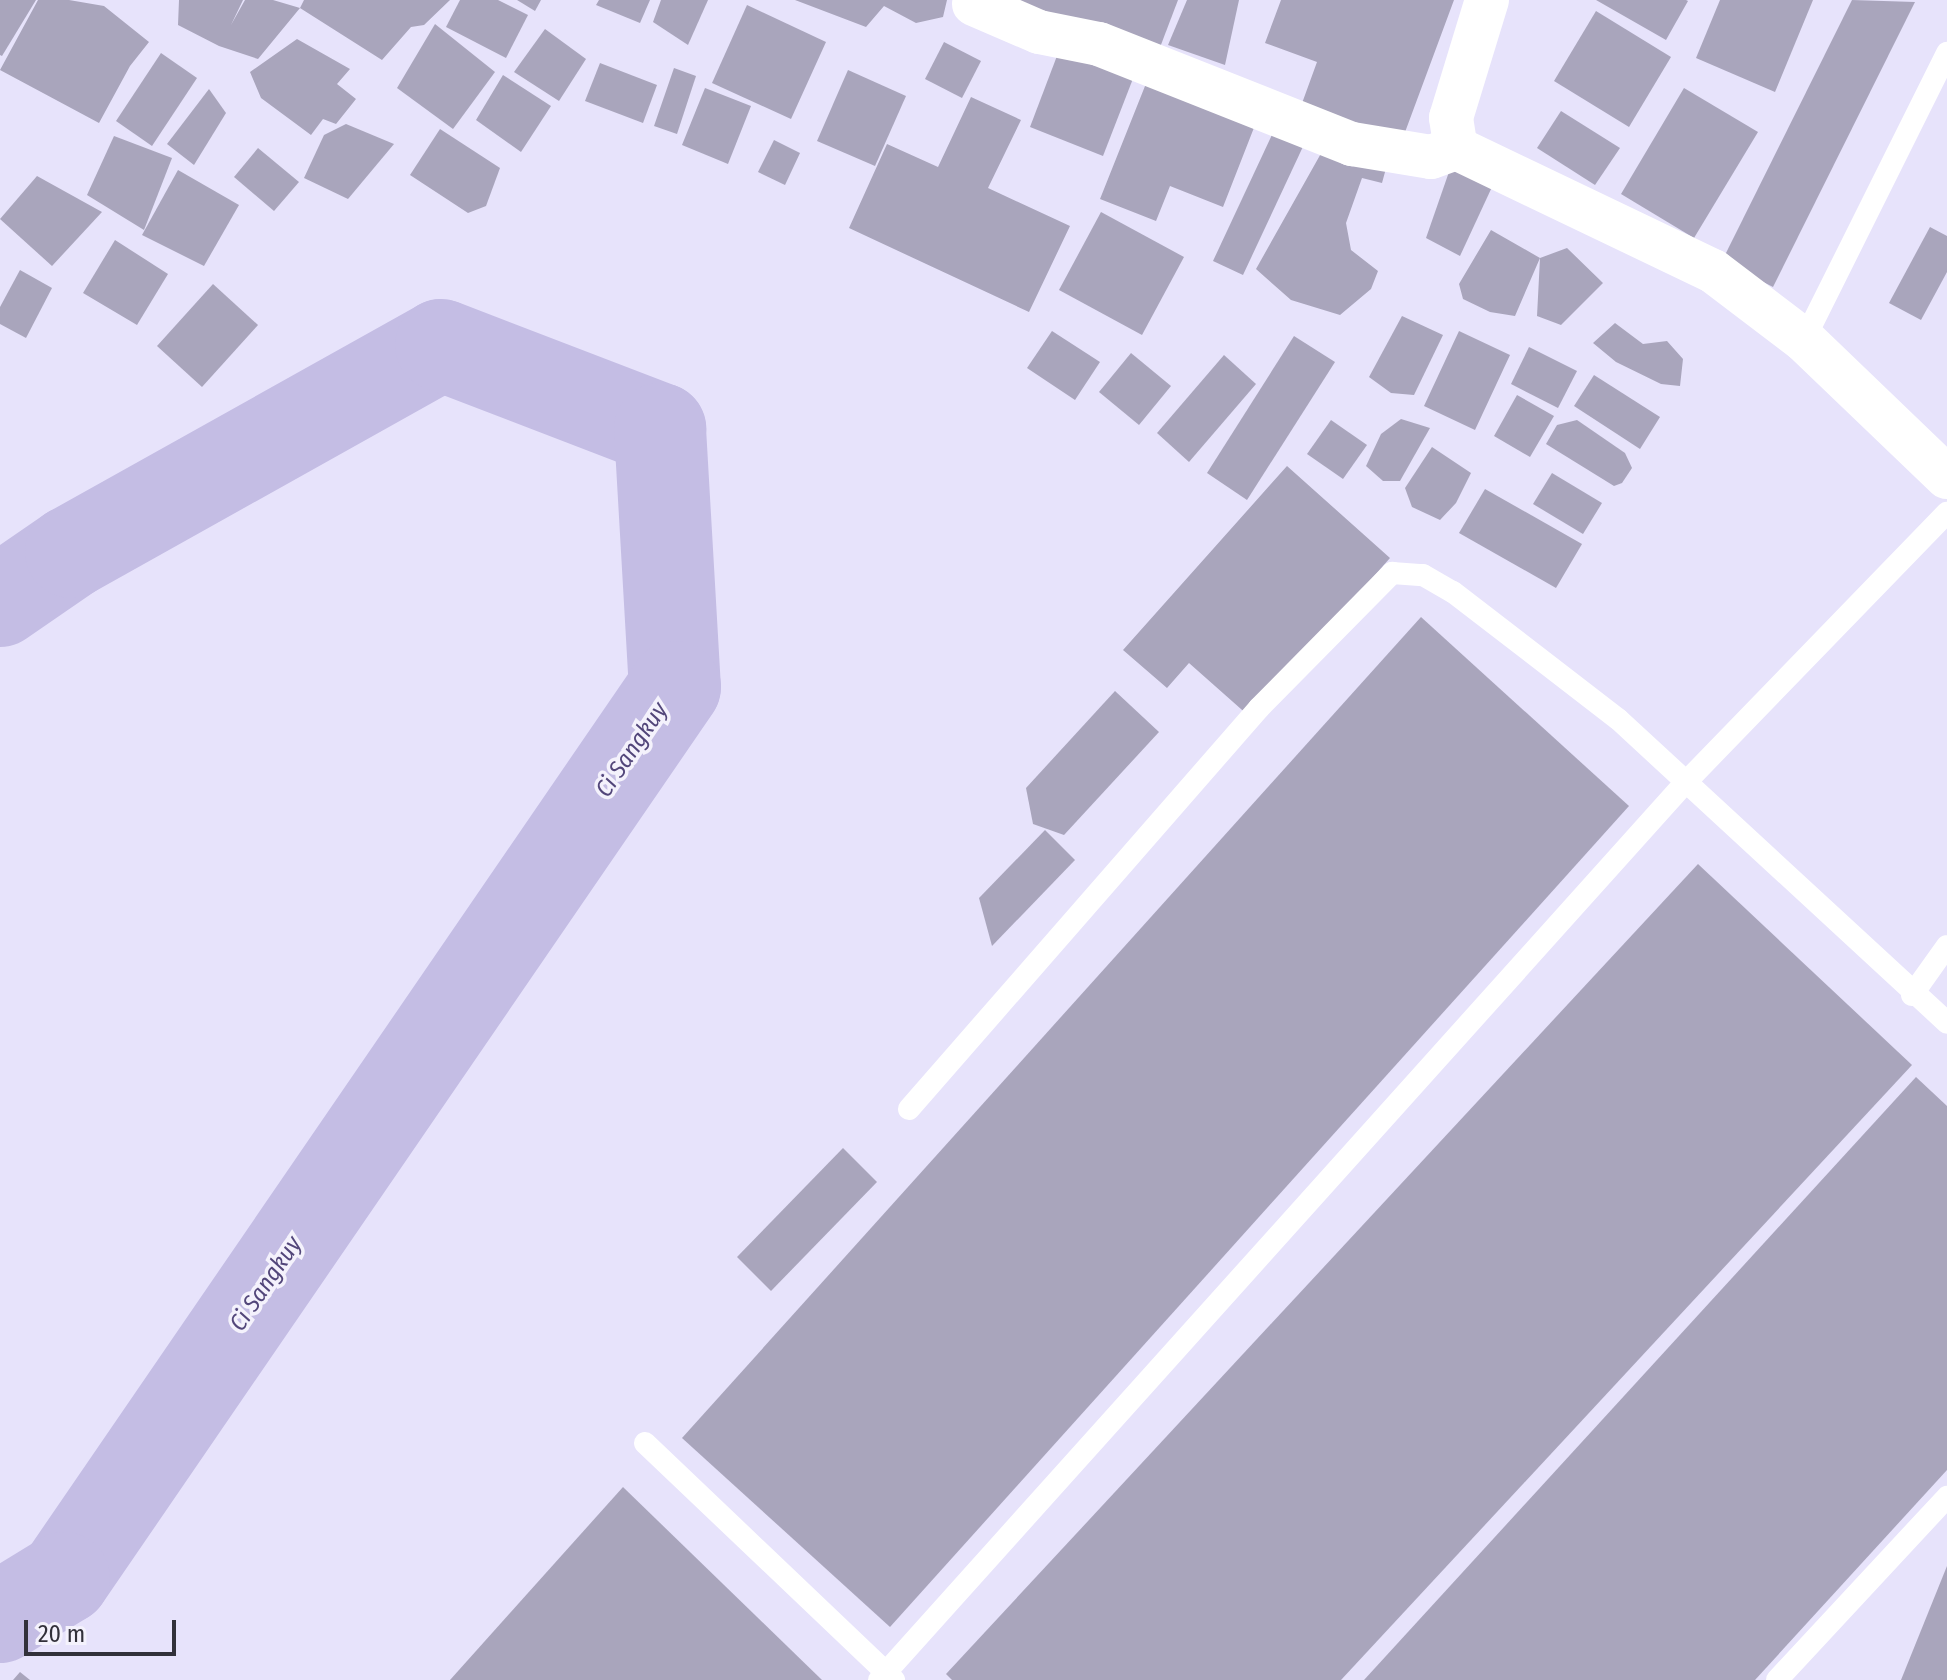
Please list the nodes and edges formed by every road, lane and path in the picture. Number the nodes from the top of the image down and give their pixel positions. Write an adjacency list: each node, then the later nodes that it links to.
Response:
1 (1487, 0): 4 (street)
2 (974, 4): 4 (street)
3 (1947, 53): 5 (lane)
4 (1456, 148): 5 (street)
5 (1804, 340): 6 (street)
6 (1947, 477)
7 (1947, 513): 8 (lane)
8 (1686, 782): 10 (lane); 12 (lane); 15 (lane)
9 (1947, 946): 10 (lane)
10 (1912, 995): 11 (lane)
11 (1947, 1023)
12 (909, 1109)
13 (645, 1443): 15 (lane)
14 (1947, 1497): 16 (lane)
15 (887, 1678)
16 (1777, 1680)

